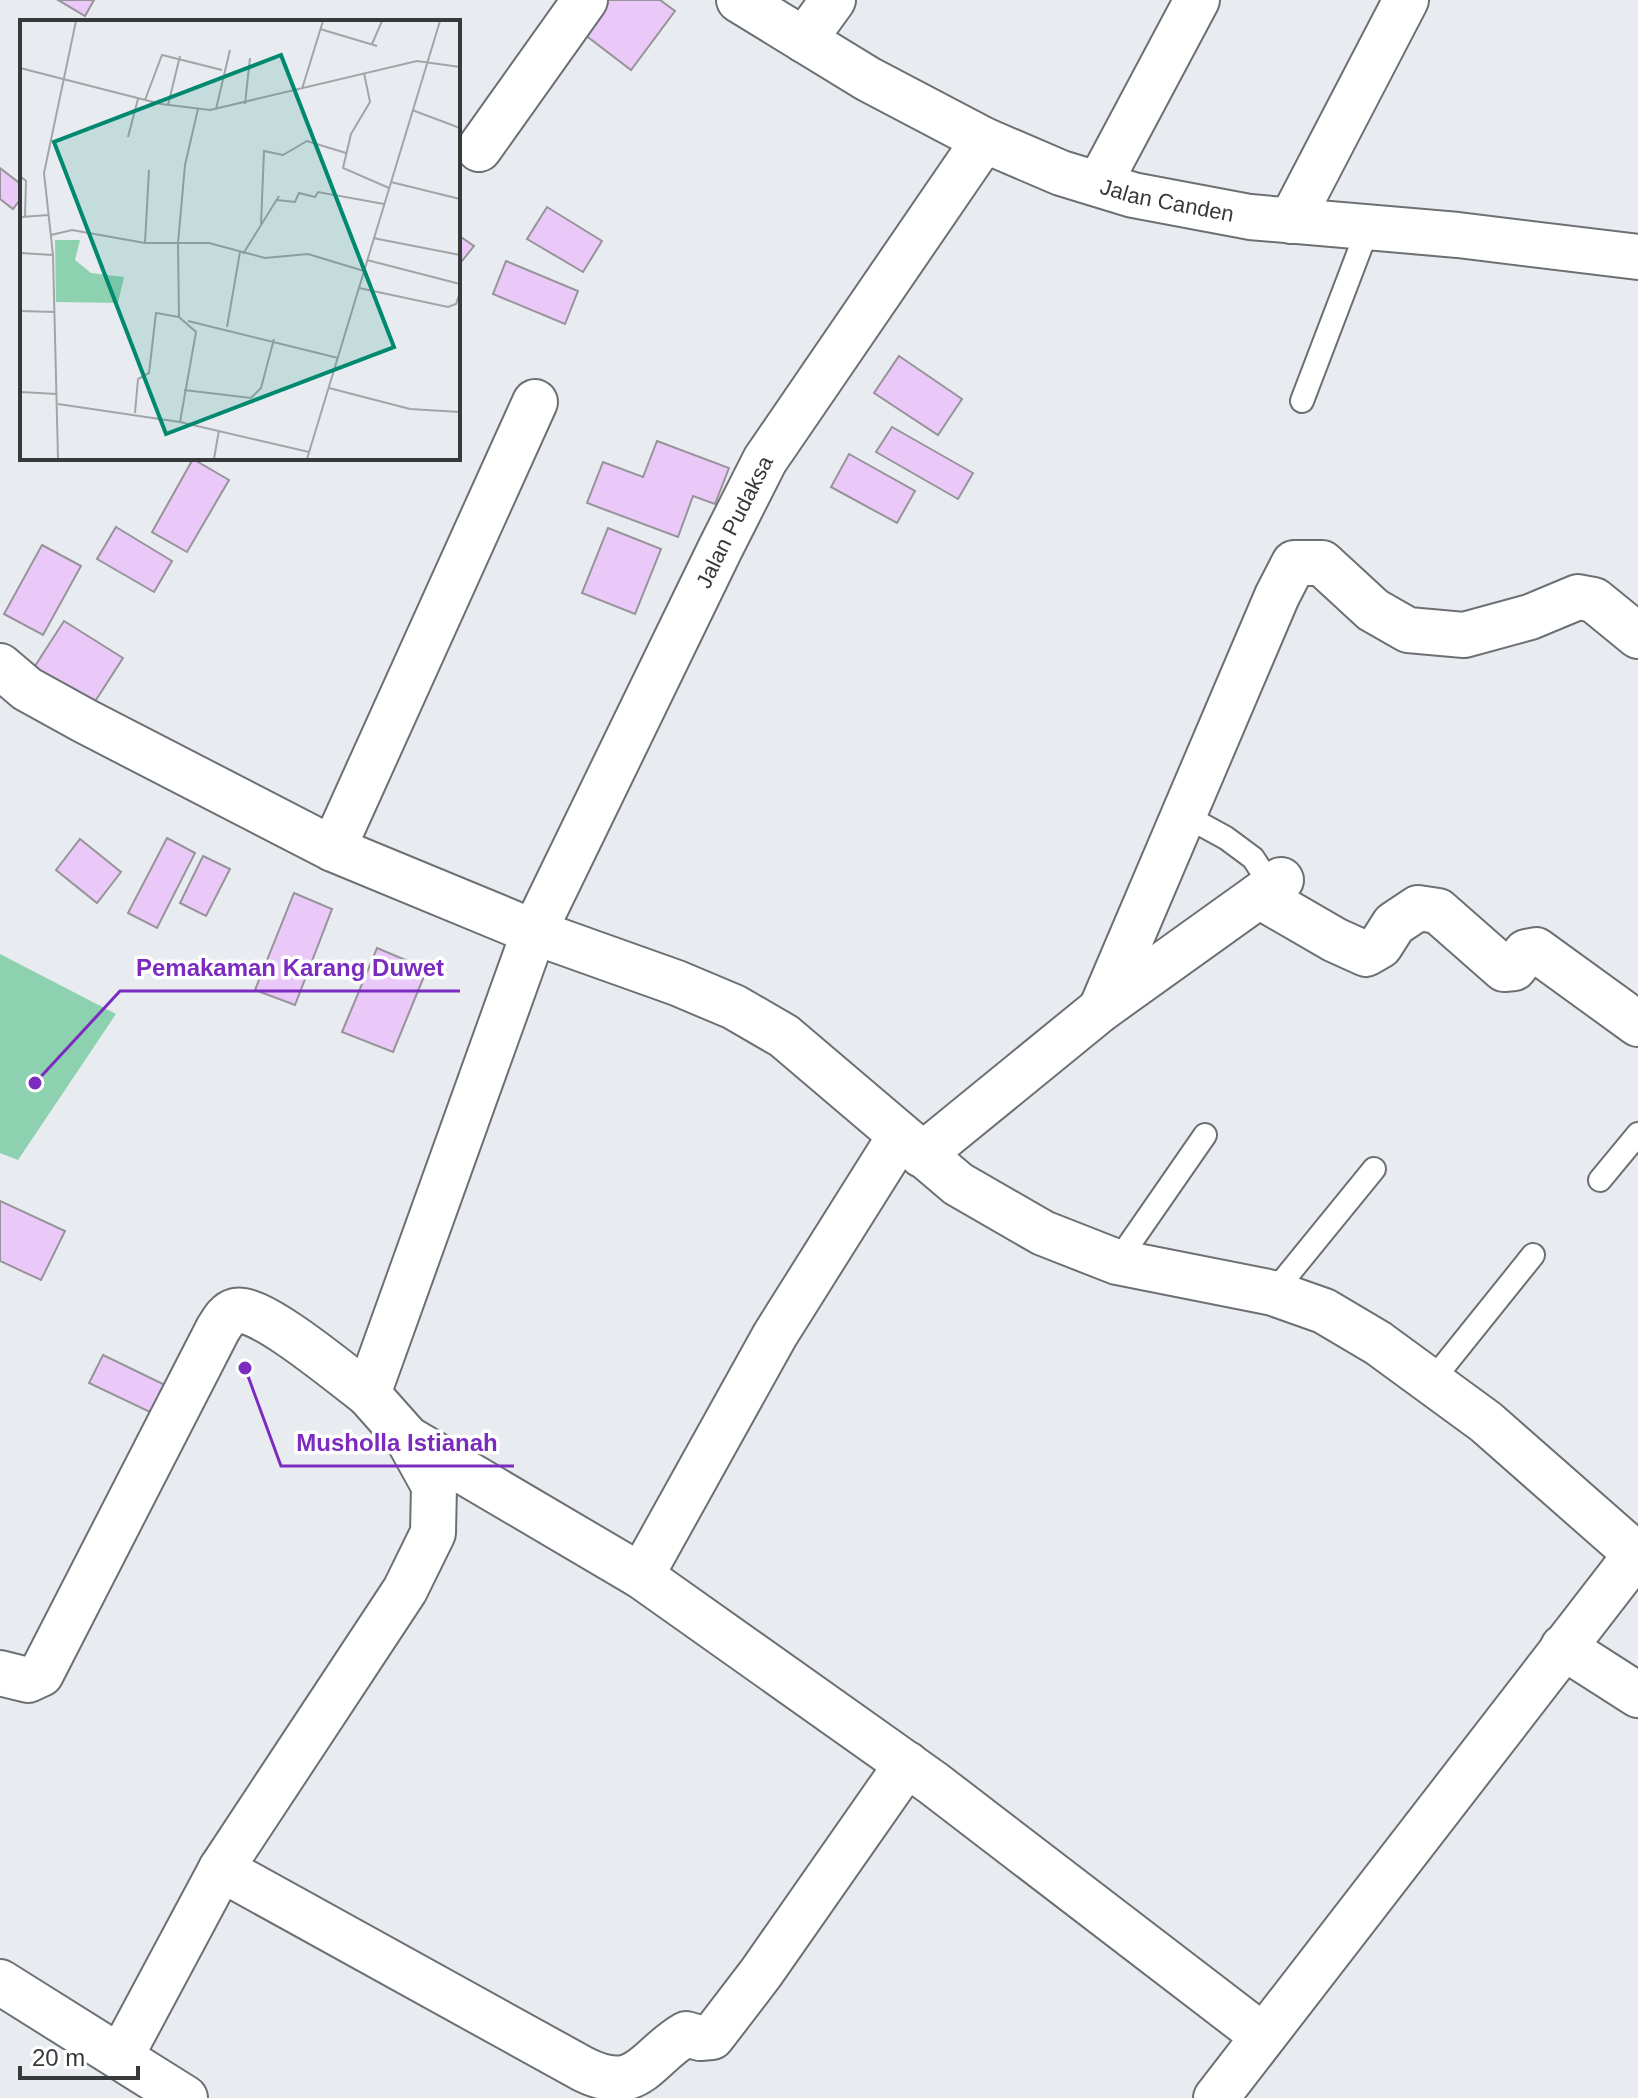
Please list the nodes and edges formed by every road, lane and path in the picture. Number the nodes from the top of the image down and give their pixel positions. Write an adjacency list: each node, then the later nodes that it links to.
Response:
1 (585, 0): 8 (street)
2 (739, 0): 6 (street, Jalan Canden)
3 (833, 0): 6 (street)
4 (1197, 0): 9 (street)
5 (1406, 0): 10 (street)
6 (804, 40): 7 (street, Jalan Canden)
7 (984, 140): 9 (street, Jalan Canden); 20 (street, Jalan Pudaksa)
8 (479, 149)
9 (1099, 184): 10 (street, Jalan Canden)
10 (1291, 221): 11 (street, Jalan Canden)
11 (1368, 228): 12 (street, Jalan Canden); 13 (lane)
12 (1638, 257)
13 (1302, 401)
14 (535, 402): 18 (street)
15 (1638, 636): 17 (street)
16 (0, 666): 18 (street)
17 (1184, 815): 19 (lane); 21 (street)
18 (333, 849): 20 (street)
19 (1273, 886): 21 (street); 22 (street)
20 (534, 932): 25 (street); 32 (street, Jalan Pudaksa)
21 (1101, 1009): 25 (street)
22 (1638, 1024)
23 (1638, 1134): 27 (lane)
24 (1205, 1135): 29 (lane)
25 (911, 1145): 29 (street); 35 (street)
26 (1374, 1169): 30 (lane)
27 (1600, 1180)
28 (1533, 1255): 31 (lane)
29 (1117, 1262): 30 (street)
30 (1273, 1293): 31 (street)
31 (1431, 1382): 34 (street)
32 (368, 1394): 33 (street); 37 (street)
33 (408, 1439): 35 (street); 40 (street)
34 (1637, 1553): 36 (street)
35 (641, 1576): 39 (street)
36 (1563, 1647): 38 (street); 42 (street)
37 (0, 1673)
38 (1638, 1695)
39 (907, 1764): 40 (street); 42 (street)
40 (221, 1869): 43 (street)
41 (0, 1982): 43 (street)
42 (1263, 2036): 45 (street)
43 (121, 2056): 44 (street)
44 (185, 2098)
45 (1216, 2098)

